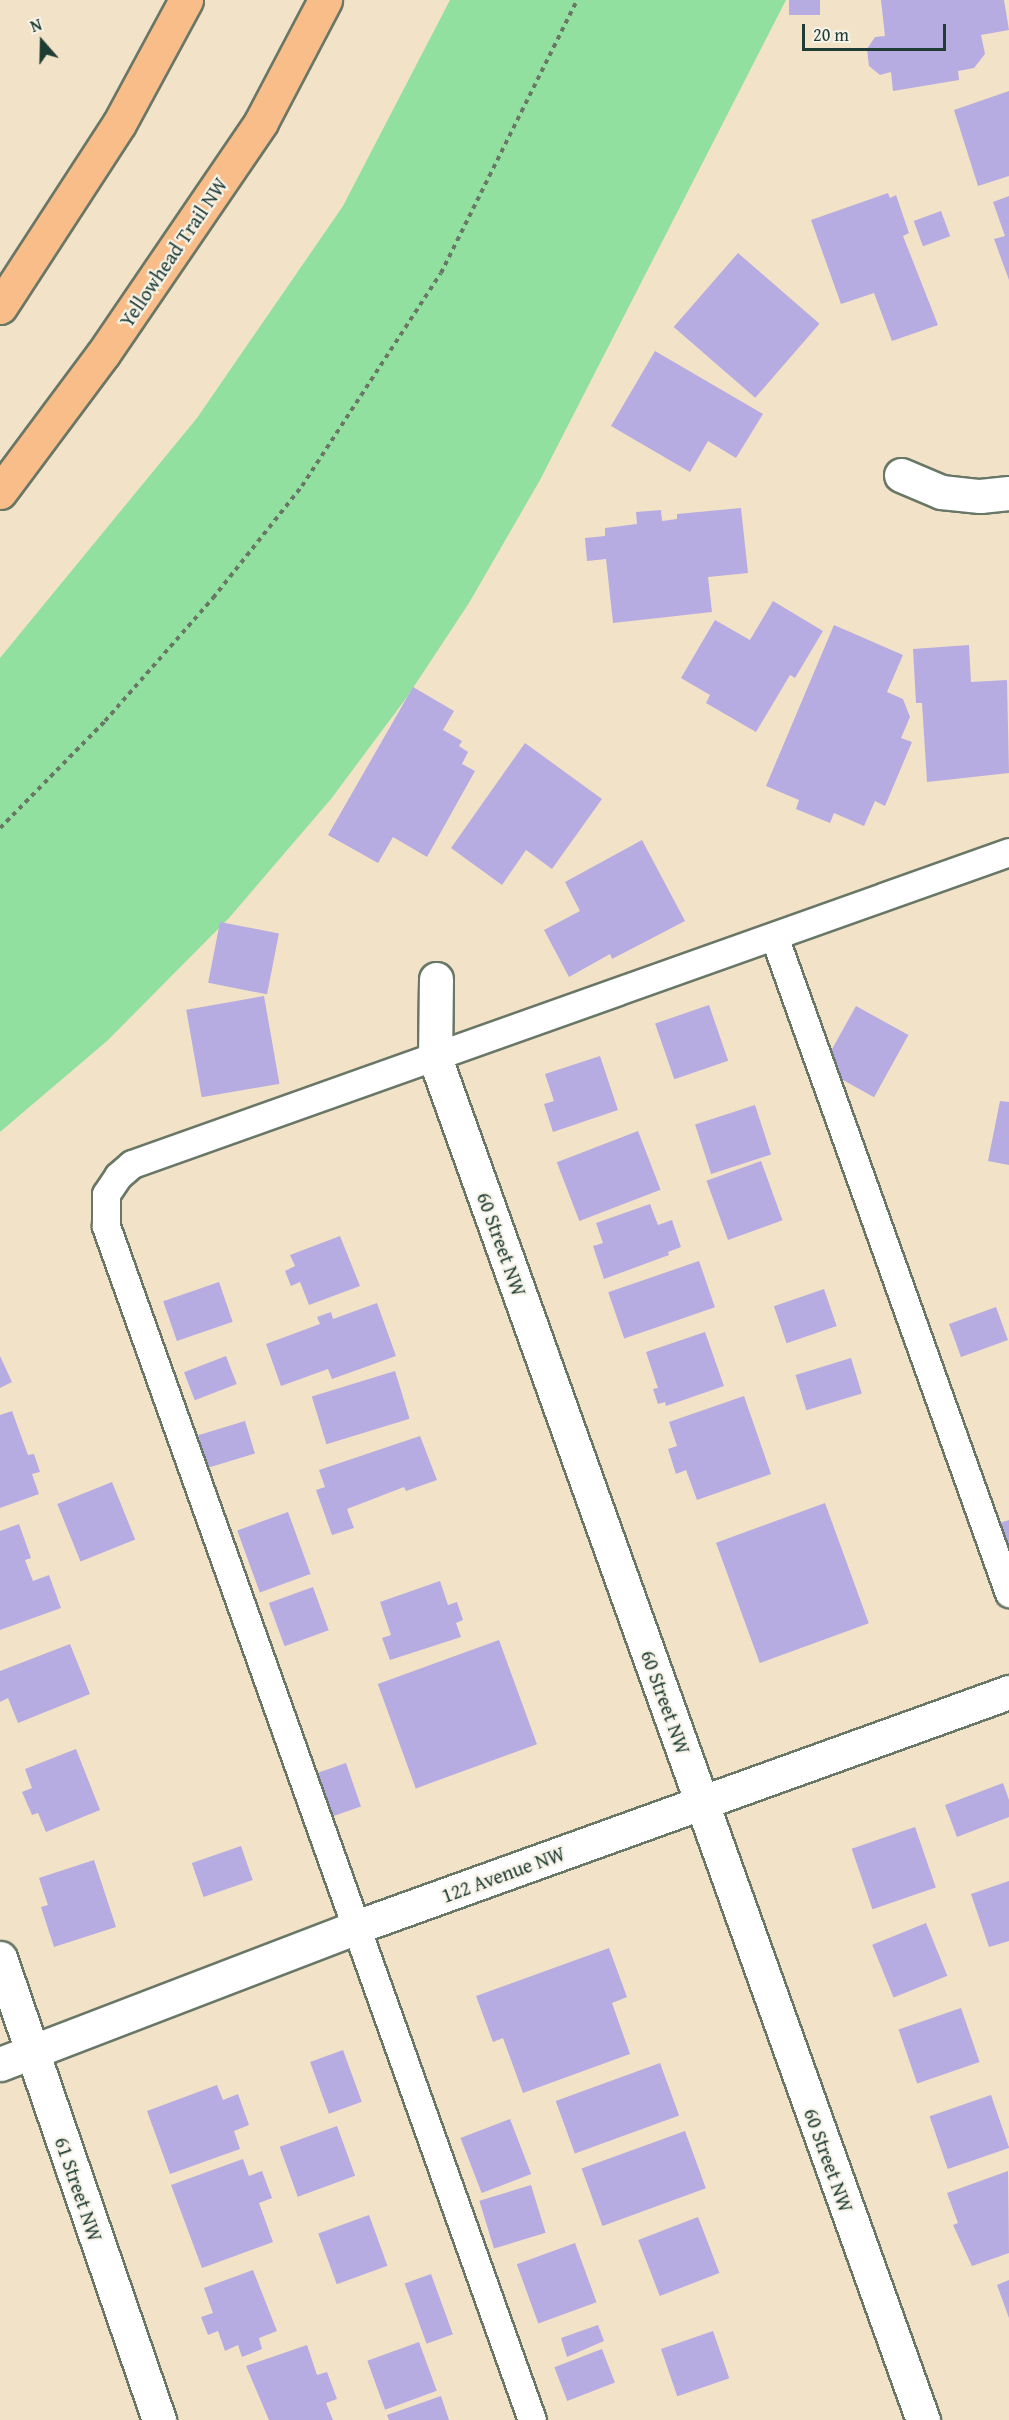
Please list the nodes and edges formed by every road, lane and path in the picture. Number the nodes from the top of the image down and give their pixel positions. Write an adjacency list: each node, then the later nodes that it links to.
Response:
1 (186, 0): 4 (highway)
2 (325, 0): 6 (highway, Yellowhead Trail NW)
3 (577, 0): 8 (path)
4 (0, 307)
5 (901, 476): 7 (street)
6 (0, 492)
7 (1009, 493)
8 (0, 828)
9 (1009, 852): 10 (lane)
10 (774, 936): 12 (lane); 13 (lane)
11 (436, 980): 12 (street, 60 Street NW)
12 (435, 1058): 15 (street, 60 Street NW); 16 (lane)
13 (1009, 1593)
14 (1009, 1692): 15 (street, 122 Avenue NW)
15 (702, 1803): 16 (street, 122 Avenue NW); 22 (street, 60 Street NW)
16 (356, 1927): 18 (street, 122 Avenue NW); 21 (lane)
17 (0, 1958): 18 (street, 61 Street NW)
18 (32, 2052): 19 (street, 122 Avenue NW); 20 (street, 61 Street NW)
19 (0, 2064)
20 (159, 2420)
21 (532, 2420)
22 (923, 2420)

